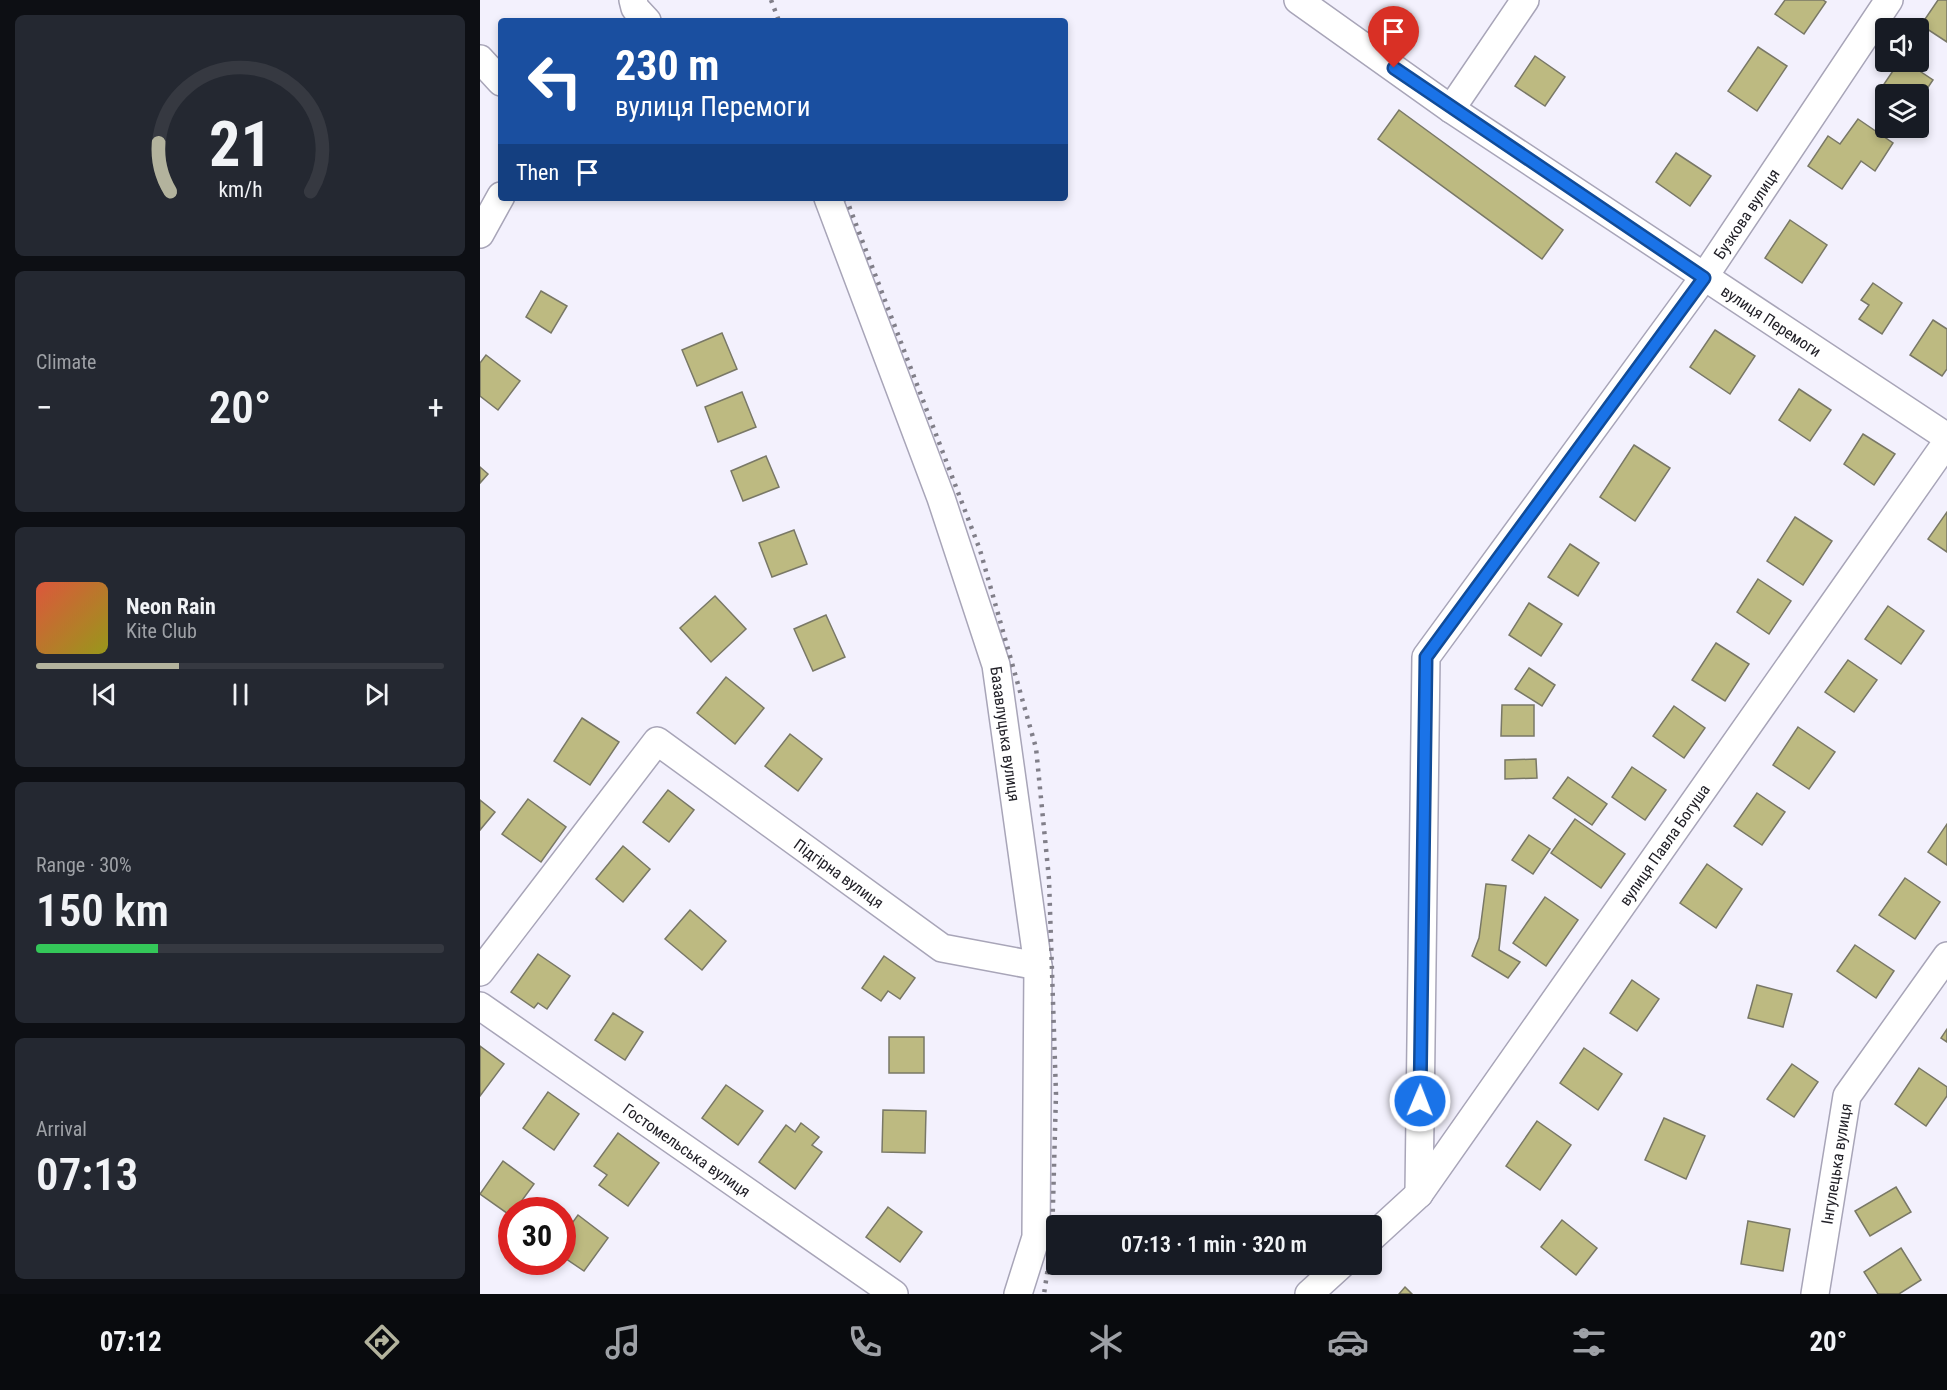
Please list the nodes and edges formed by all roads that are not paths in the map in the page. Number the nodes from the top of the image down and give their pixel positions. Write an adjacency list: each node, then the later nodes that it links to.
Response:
1 (1298, 0): 6 (street, вулиця Перемоги)
2 (1525, 0): 6 (street)
3 (1889, 0): 10 (street, Бузкова вулиця)
4 (480, 59): 5 (street)
5 (498, 79)
6 (1451, 109): 10 (street, вулиця Перемоги)
7 (498, 201): 9 (street)
8 (829, 201): 14 (street, Базавлуцька вулиця)
9 (480, 234)
10 (1704, 278): 11 (street, вулиця Перемоги); 17 (street, Бузкова вулиця)
11 (1947, 437)
12 (1947, 442): 17 (street, вулиця Павла Богуша)
13 (1947, 956): 23 (street, Інгулецька вулиця)
14 (1038, 966): 15 (street, Підгірна вулиця); 21 (street, Базавлуцька вулиця)
15 (480, 972)
16 (480, 1006): 20 (street, Гостомельська вулиця)
17 (1419, 1194): 18 (street, вулиця Павла Богуша)
18 (1382, 1228)
19 (1330, 1275): 22 (street)
20 (894, 1294)
21 (1018, 1294)
22 (1309, 1294)
23 (1815, 1294)

